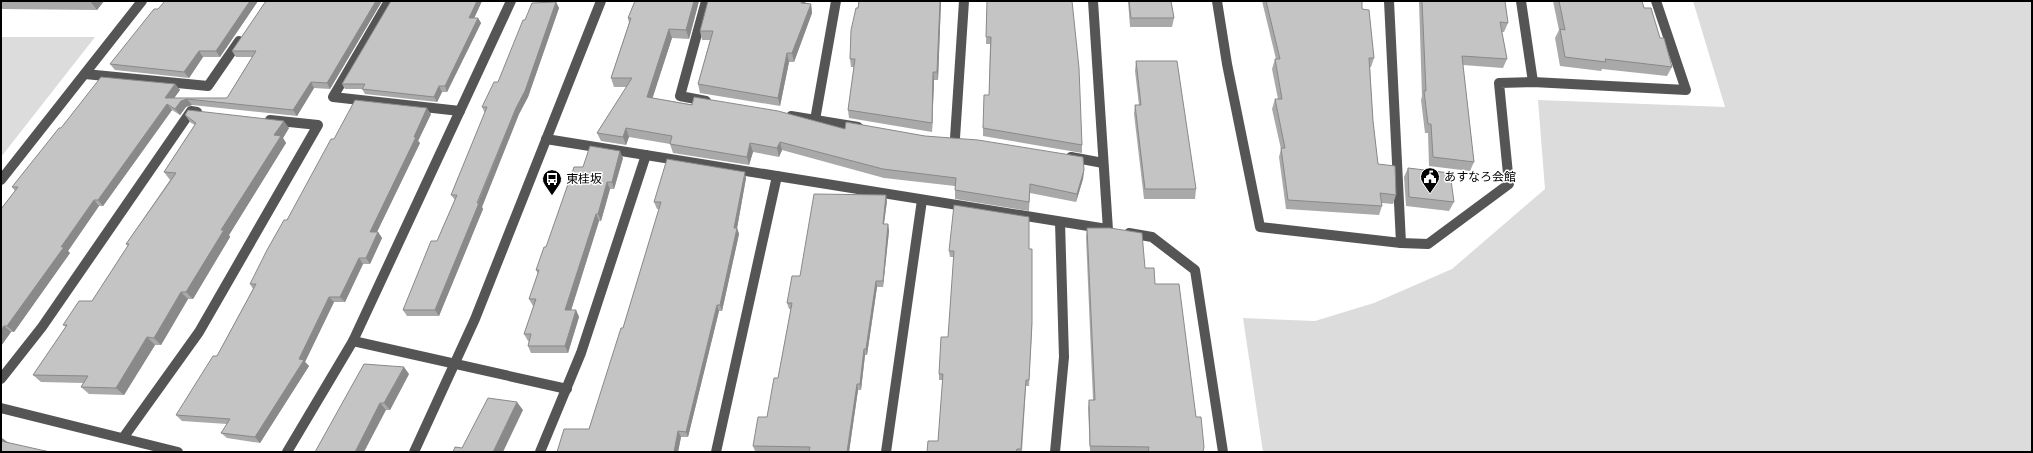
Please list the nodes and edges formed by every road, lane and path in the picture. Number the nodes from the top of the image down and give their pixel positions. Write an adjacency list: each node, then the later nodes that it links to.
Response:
1 (142, 1): 14 (street)
2 (389, 1): 17 (street)
3 (511, 1): 17 (street)
4 (602, 1): 24 (street)
5 (706, 1): 16 (street)
6 (836, 1): 21 (street)
7 (964, 1): 23 (street)
8 (1093, 1): 27 (street)
9 (1217, 1): 33 (street)
10 (1389, 1): 33 (street)
11 (1520, 1): 15 (street)
12 (1656, 1): 15 (street)
13 (244, 34): 14 (street)
14 (85, 74): 29 (street)
15 (1532, 82): 33 (street)
16 (717, 103)
17 (460, 111): 34 (street)
18 (207, 113): 36 (street)
19 (785, 115): 21 (street)
20 (262, 119): 39 (street)
21 (815, 120): 22 (street)
22 (867, 128)
23 (955, 138)
24 (546, 139): 25 (street); 35 (street)
25 (646, 156): 28 (street); 37 (street)
26 (1064, 156): 27 (street)
27 (1103, 163): 32 (street)
28 (776, 176): 30 (street); 44 (street)
29 (1, 180)
30 (922, 200): 31 (street); 45 (street)
31 (1060, 222): 32 (street); 46 (street)
32 (1108, 230): 47 (street)
33 (1401, 243)
34 (353, 341): 35 (street); 41 (street)
35 (455, 364): 37 (street); 42 (street)
36 (1, 378)
37 (567, 389): 43 (street)
38 (1, 408): 39 (street)
39 (123, 438): 40 (street)
40 (178, 452)
41 (287, 452)
42 (414, 452)
43 (540, 452)
44 (716, 452)
45 (886, 452)
46 (1055, 452)
47 (1223, 452)

